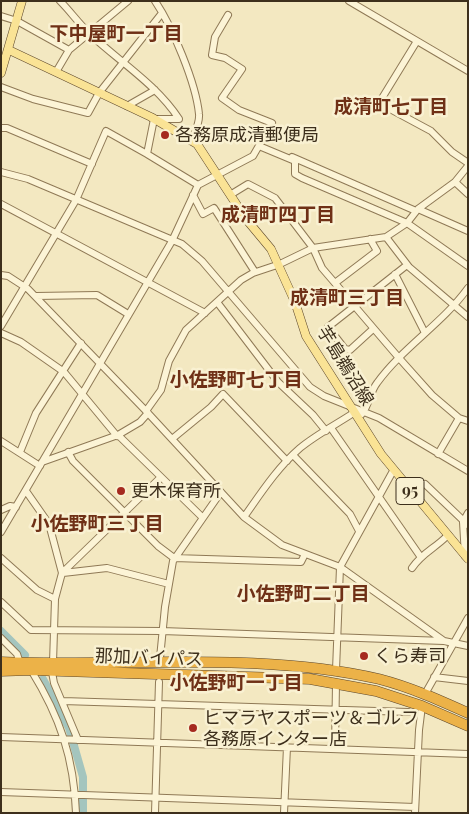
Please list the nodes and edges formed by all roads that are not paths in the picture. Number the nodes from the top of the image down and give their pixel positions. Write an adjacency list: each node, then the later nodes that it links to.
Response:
1 (22, 1): 9 (main road)
2 (60, 1): 10 (street)
3 (128, 1): 10 (street)
4 (155, 1): 6 (street)
5 (349, 1): 11 (street)
6 (162, 13): 14 (street); 24 (street)
7 (228, 14): 25 (street)
8 (1, 16): 9 (street)
9 (17, 20): 12 (main road); 13 (street)
10 (89, 33): 13 (street); 14 (street)
11 (417, 41): 16 (street); 29 (street)
12 (5, 48): 15 (main road, 芋島鵜沼線 / 95); 17 (main road)
13 (69, 50): 15 (street)
14 (123, 63): 19 (street); 20 (street)
15 (56, 72): 20 (main road, 芋島鵜沼線 / 95)
16 (468, 72)
17 (1, 73)
18 (1, 87): 20 (street)
19 (155, 90): 21 (street); 22 (street)
20 (100, 93): 21 (main road, 芋島鵜沼線 / 95)
21 (127, 106): 22 (main road, 芋島鵜沼線 / 95)
22 (154, 119): 24 (main road, 芋島鵜沼線 / 95); 26 (street)
23 (1, 128): 28 (street)
24 (192, 140): 31 (main road, 芋島鵜沼線 / 95)
25 (259, 146): 27 (street); 31 (street)
26 (147, 154): 28 (street); 33 (street)
27 (281, 156): 39 (street); 40 (street)
28 (92, 164): 37 (street)
29 (468, 165): 32 (street)
30 (1, 172): 37 (street)
31 (217, 173): 33 (street); 36 (main road, 芋島鵜沼線 / 95)
32 (455, 182): 34 (street); 39 (street)
33 (198, 185): 35 (street)
34 (468, 194)
35 (193, 195): 45 (street); 50 (street)
36 (230, 195): 46 (street); 47 (main road, 芋島鵜沼線 / 95)
37 (76, 200): 42 (street); 45 (street)
38 (1, 204): 42 (street)
39 (417, 210): 40 (street); 41 (street)
40 (407, 223): 43 (street); 49 (street)
41 (468, 231)
42 (57, 234): 53 (street); 55 (street)
43 (386, 237): 44 (street); 48 (street)
44 (370, 239): 46 (street); 54 (street)
45 (172, 241): 53 (street); 57 (street)
46 (313, 248): 47 (street); 54 (street)
47 (280, 264): 50 (street); 75 (main road, 芋島鵜沼線 / 95)
48 (407, 265): 51 (street); 61 (street)
49 (468, 266)
50 (256, 272): 57 (street)
51 (395, 274): 60 (street); 68 (street)
52 (1, 276): 55 (street)
53 (146, 282): 62 (street); 63 (street)
54 (335, 283): 60 (street)
55 (26, 287): 58 (street); 65 (street)
56 (468, 288): 61 (street)
57 (229, 292): 59 (street); 75 (street)
58 (36, 296): 63 (street); 69 (street)
59 (217, 302): 62 (street); 78 (street)
60 (354, 306): 66 (street); 66 (street)
61 (455, 306): 64 (street); 68 (street)
62 (205, 313): 74 (street)
63 (128, 314): 71 (street)
64 (468, 318)
65 (1, 326)
66 (374, 329): 70 (street)
67 (1, 333): 72 (street)
68 (425, 334): 70 (street)
69 (81, 343): 71 (street); 72 (street)
70 (399, 358): 75 (street); 76 (street)
71 (100, 363): 73 (street); 74 (street)
72 (64, 372): 73 (street); 82 (street)
73 (82, 394): 79 (street); 87 (street)
74 (147, 412): 79 (street); 80 (street)
75 (358, 412): 78 (street); 84 (street); 88 (main road, 芋島鵜沼線 / 95)
76 (459, 418): 77 (street); 84 (street)
77 (468, 421)
78 (328, 430): 85 (street); 94 (street)
79 (117, 435): 83 (street); 90 (street)
80 (172, 439): 86 (street); 93 (street)
81 (1, 441): 82 (street)
82 (20, 452): 87 (street)
83 (68, 452): 87 (street); 97 (street)
84 (438, 454): 89 (street)
85 (294, 455): 86 (street); 102 (street)
86 (287, 461): 100 (street)
87 (41, 464): 92 (street)
88 (393, 471): 94 (street); 104 (main road, 芋島鵜沼線 / 95)
89 (468, 471)
90 (161, 477): 97 (street); 99 (street)
91 (425, 484): 101 (street)
92 (26, 491): 95 (street); 112 (street)
93 (221, 492): 99 (street); 100 (street)
94 (379, 496): 102 (street); 106 (street)
95 (16, 507): 96 (street); 103 (street)
96 (1, 510)
97 (125, 512): 108 (street); 112 (street)
98 (468, 513): 101 (street)
99 (202, 516): 108 (street)
100 (244, 517): 105 (street)
101 (465, 523): 109 (street)
102 (359, 531): 110 (street)
103 (1, 532)
104 (447, 536): 106 (street); 109 (main road, 芋島鵜沼線 / 95)
105 (305, 554): 108 (street); 110 (street)
106 (420, 556): 111 (street)
107 (1, 558): 114 (street)
108 (174, 558): 113 (street)
109 (466, 558)
110 (340, 567): 119 (street); 121 (street)
111 (412, 568)
112 (62, 573): 113 (street); 114 (street)
113 (169, 584): 118 (street)
114 (55, 598): 117 (street)
115 (1, 602): 117 (street)
116 (468, 618): 122 (street)
117 (55, 629): 118 (street); 127 (street)
118 (162, 631): 119 (street); 124 (street)
119 (339, 637): 121 (street); 129 (street)
120 (1, 638): 126 (street)
121 (444, 640): 122 (street)
122 (453, 644): 123 (street); 131 (street)
123 (468, 646)
124 (160, 658)
125 (1, 662): 126 (highway, 那加バイパス)
126 (20, 663): 127 (highway, 那加バイパス)
127 (52, 667): 128 (highway, 那加バイパス); 129 (highway, 那加バイパス); 134 (highway, 那加バイパス); 136 (street)
128 (31, 670): 130 (highway, 那加バイパス); 144 (street)
129 (336, 670): 135 (highway, 那加バイパス)
130 (1, 671)
131 (434, 677): 132 (street); 135 (street)
132 (468, 681)
133 (159, 682): 137 (street)
134 (336, 683): 138 (highway, 那加バイパス); 139 (street)
135 (425, 694): 138 (highway); 141 (highway, 那加バイパス)
136 (62, 701): 137 (street); 144 (street)
137 (159, 704): 139 (street); 145 (street)
138 (422, 706): 142 (highway, 那加バイパス); 148 (street)
139 (335, 709): 140 (street); 147 (street)
140 (408, 712)
141 (468, 713)
142 (468, 726)
143 (1, 737): 144 (street)
144 (71, 739): 145 (street); 151 (street)
145 (157, 743): 146 (street); 152 (street)
146 (287, 747): 147 (street); 153 (street)
147 (334, 749): 148 (street)
148 (417, 752): 149 (street); 154 (street)
149 (468, 754)
150 (1, 792): 151 (street)
151 (80, 795): 152 (street); 155 (street)
152 (155, 797): 153 (street); 156 (street)
153 (284, 802): 154 (street); 157 (street)
154 (415, 810)
155 (76, 813)
156 (155, 813)
157 (284, 813)

